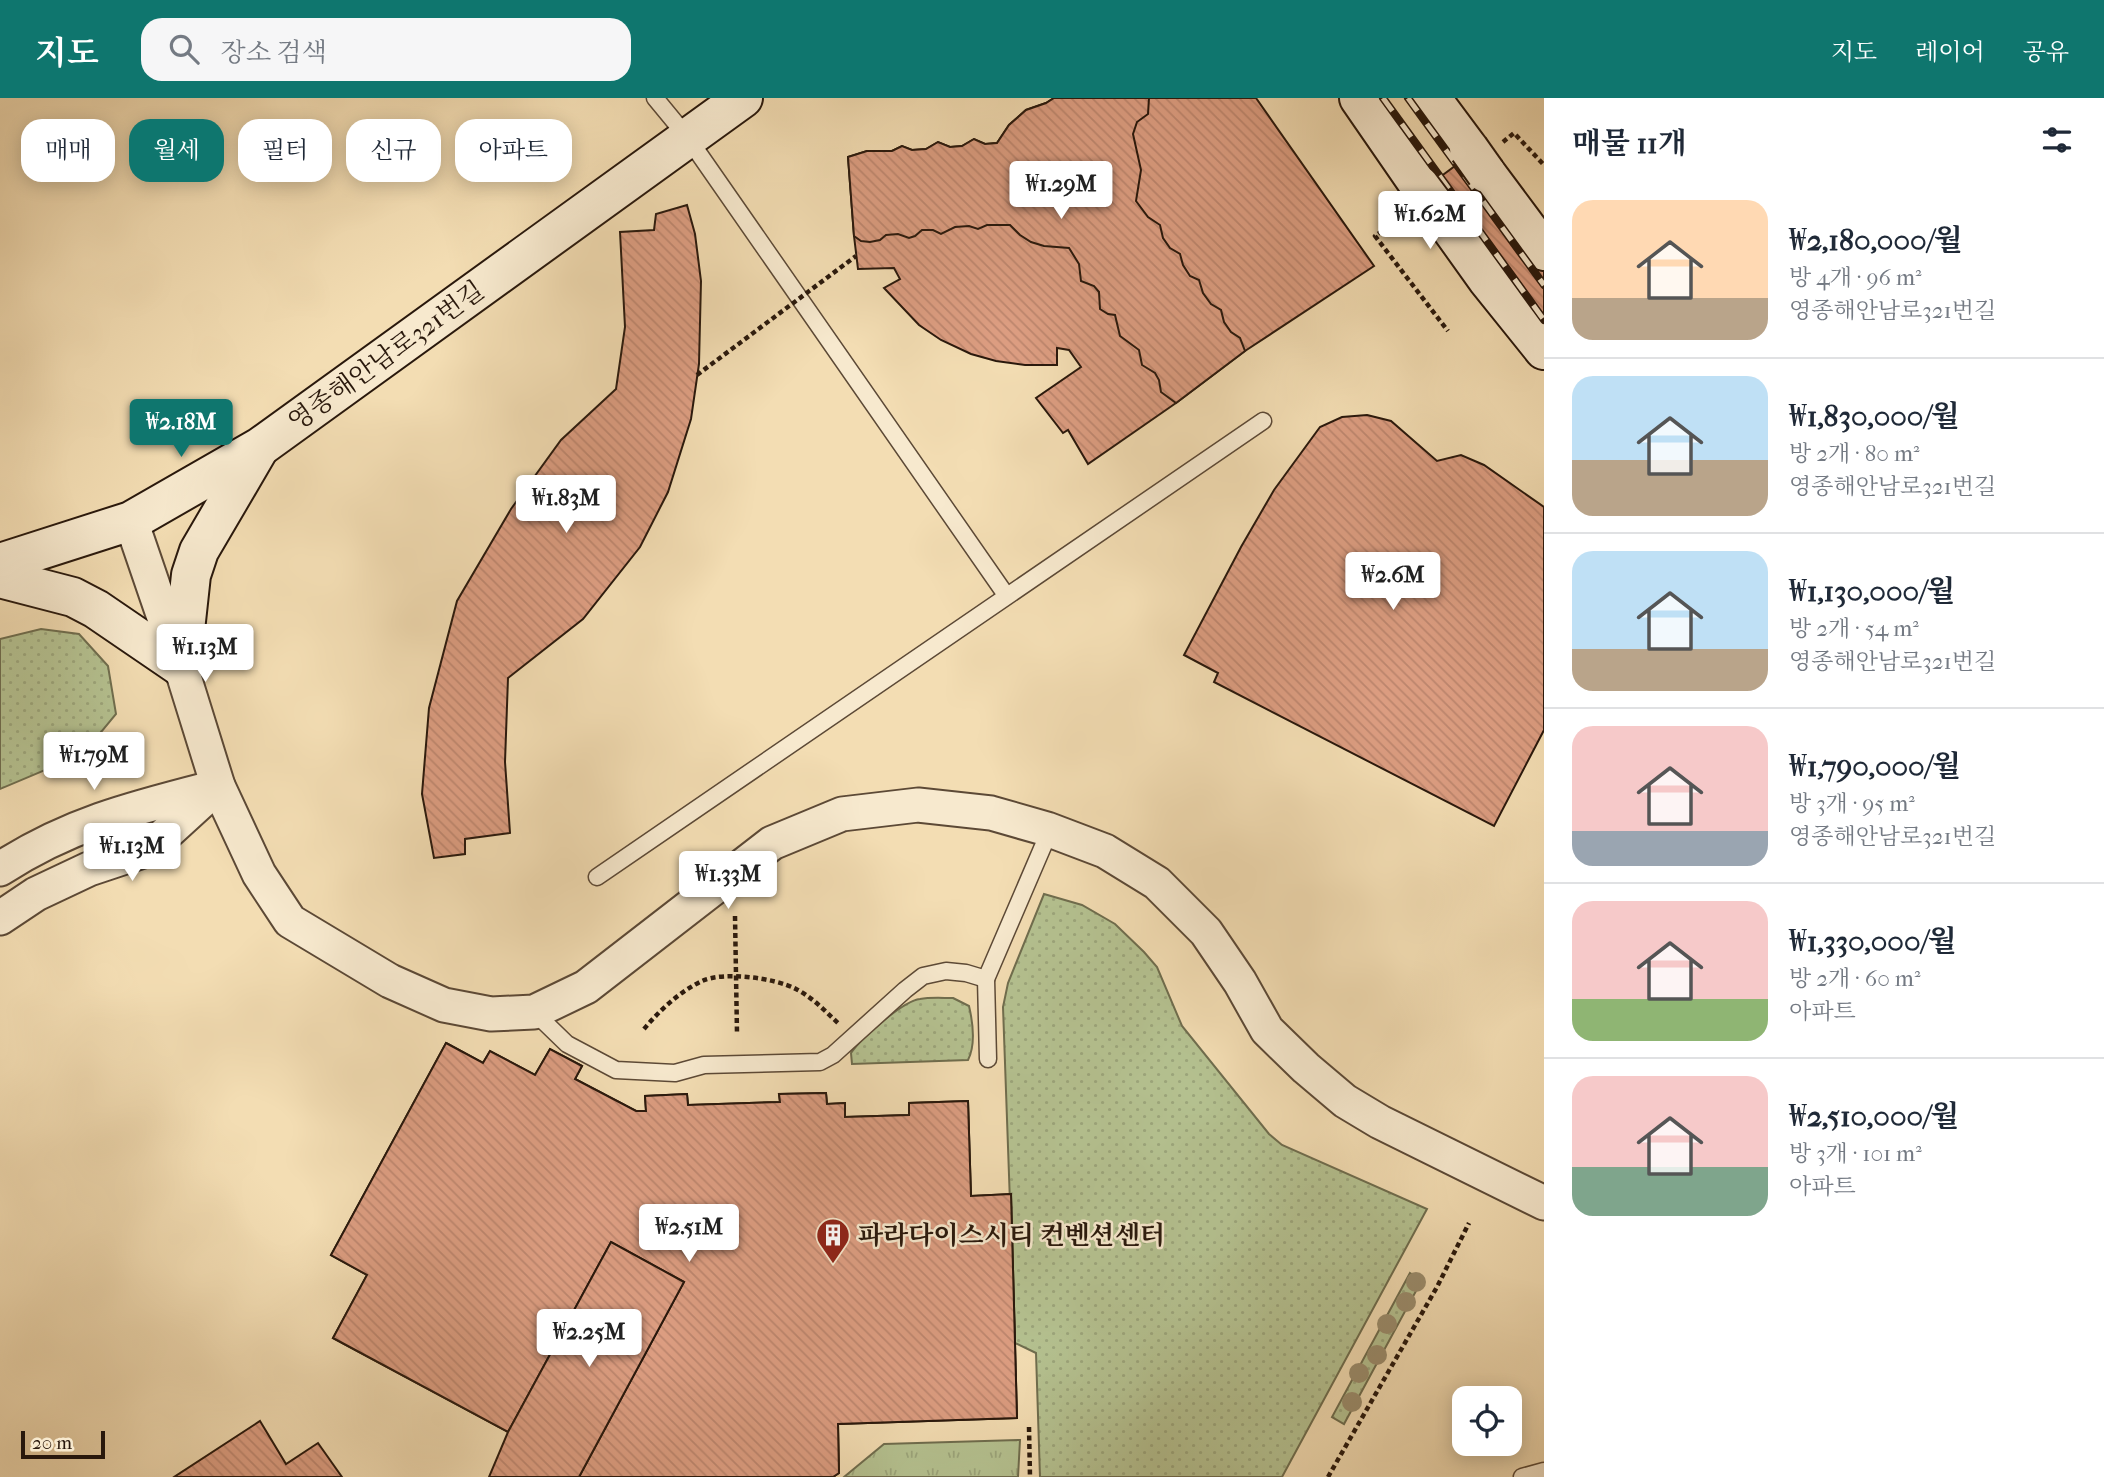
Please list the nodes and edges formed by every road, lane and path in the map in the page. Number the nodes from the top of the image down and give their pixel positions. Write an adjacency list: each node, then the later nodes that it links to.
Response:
1 (655, 98): 6 (lane)
2 (743, 98): 6 (street, 영종해안남로321번길)
3 (1359, 98): 8 (street)
4 (1431, 98): 9 (street)
5 (1514, 133): 7 (path)
6 (688, 138): 15 (street, 영종해안남로321번길); 19 (lane)
7 (1544, 166)
8 (1421, 202): 11 (path); 12 (street)
9 (1538, 244)
10 (856, 256): 13 (path, bridge)
11 (1448, 331)
12 (1544, 350)
13 (697, 375)
14 (1263, 421): 19 (lane)
15 (260, 447): 16 (street, 영종해안남로321번길); 20 (street)
16 (131, 521): 17 (street, 영종해안남로321번길); 20 (street)
17 (0, 563)
18 (0, 578): 20 (street)
19 (1006, 595): 24 (lane)
20 (181, 667): 21 (street)
21 (218, 786): 23 (street); 26 (street); 29 (street)
22 (1050, 830): 28 (lane); 29 (street); 34 (street)
23 (0, 869)
24 (597, 877)
25 (735, 916): 27 (path)
26 (0, 918)
27 (736, 977): 30 (path); 31 (path); 32 (path)
28 (986, 979): 29 (lane); 33 (lane)
29 (534, 1012)
30 (839, 1024)
31 (644, 1029)
32 (737, 1033)
33 (988, 1059)
34 (1544, 1203)
35 (1469, 1223): 39 (path)
36 (1029, 1427): 38 (path)
37 (1544, 1471): 40 (lane)
38 (1030, 1477)
39 (1328, 1477)
40 (1522, 1477)

